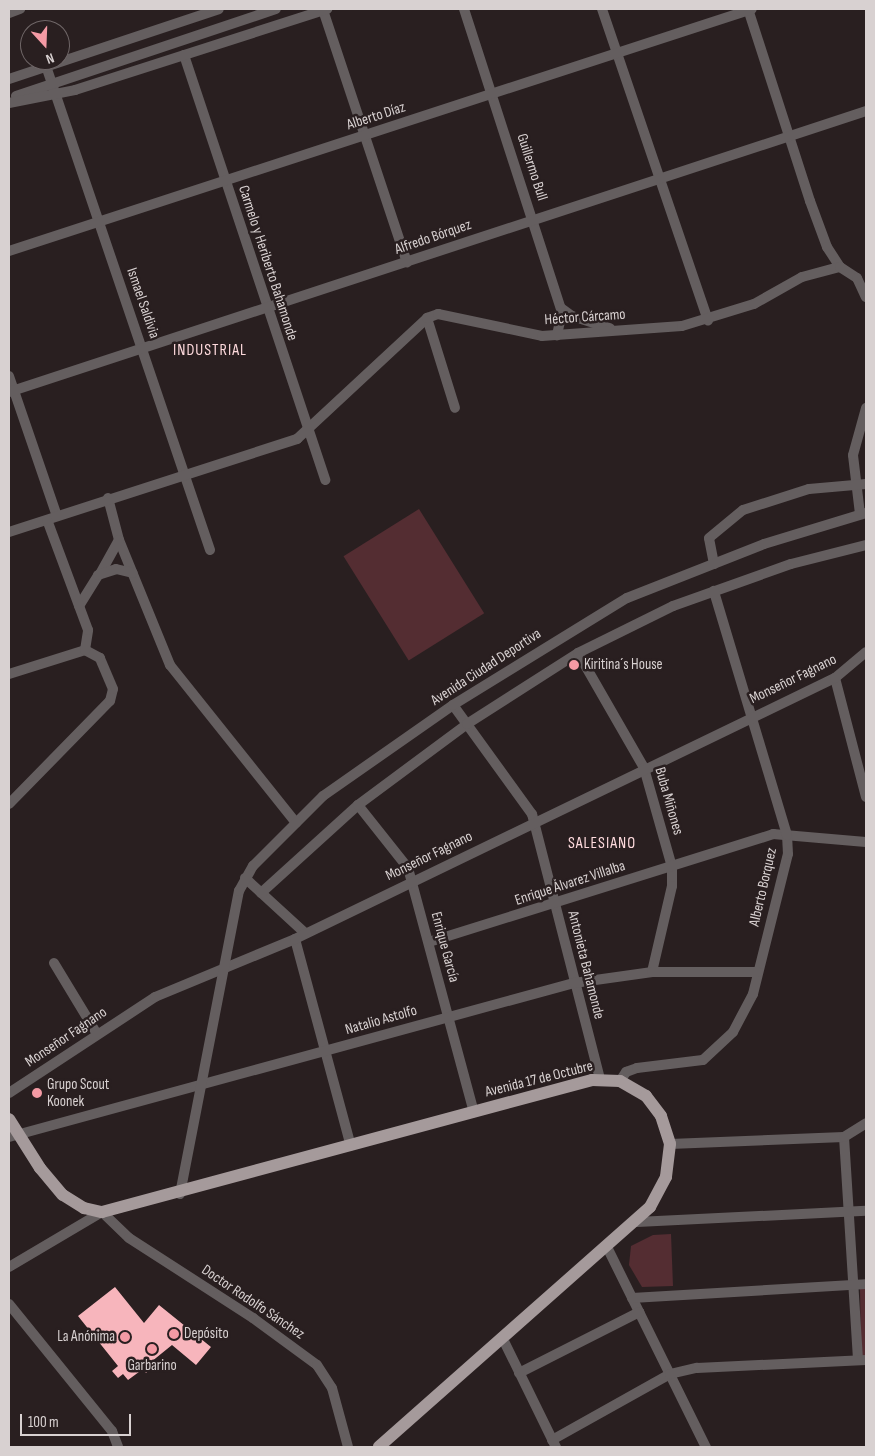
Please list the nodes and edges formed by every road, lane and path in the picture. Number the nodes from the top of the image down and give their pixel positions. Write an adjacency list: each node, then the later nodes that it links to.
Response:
1 (20, 9): 8 (street)
2 (219, 9): 11 (street)
3 (276, 9): 15 (street)
4 (325, 9): 10 (street); 21 (street)
5 (464, 9): 16 (street, Guillermo Bull)
6 (602, 9): 9 (street)
7 (749, 9): 9 (street, Alberto Díaz); 22 (street)
8 (9, 13)
9 (617, 51): 16 (street, Alberto Díaz); 23 (street)
10 (184, 55): 17 (street); 24 (street, Carmelo y Heriberto Bahamonde)
11 (70, 58)
12 (35, 70): 14 (street)
13 (47, 70): 15 (street, Ismael Saldivia)
14 (9, 79)
15 (52, 84): 17 (street, Ismael Saldivia); 18 (street)
16 (492, 93): 21 (street, Alberto Díaz); 25 (street, Guillermo Bull)
17 (56, 94): 19 (street); 26 (street, Ismael Saldivia)
18 (9, 99)
19 (9, 103)
20 (866, 111): 22 (street, Alfredo Bórquez)
21 (365, 136): 24 (street, Alberto Díaz); 28 (street)
22 (788, 136): 23 (street, Alfredo Bórquez); 29 (street)
23 (660, 175): 25 (street, Alfredo Bórquez); 35 (street)
24 (225, 181): 26 (street, Alberto Díaz); 32 (street, Carmelo y Heriberto Bahamonde)
25 (533, 219): 28 (street, Alfredo Bórquez); 33 (street, Guillermo Bull)
26 (99, 222): 27 (street, Alberto Díaz); 38 (street, Ismael Saldivia)
27 (9, 250)
28 (407, 262): 32 (street, Alfredo Bórquez)
29 (840, 267): 30 (street); 35 (street, Héctor Cárcamo)
30 (862, 277): 31 (street)
31 (866, 297)
32 (266, 307): 38 (street, Alfredo Bórquez); 43 (street, Carmelo y Heriberto Bahamonde)
33 (561, 308): 36 (street); 37 (street, Guillermo Bull)
34 (427, 318): 37 (street, Héctor Cárcamo); 41 (street); 43 (street)
35 (708, 320): 36 (street, Héctor Cárcamo)
36 (618, 330): 37 (street, Héctor Cárcamo)
37 (557, 335)
38 (141, 347): 40 (street, Alfredo Bórquez); 44 (street, Ismael Saldivia)
39 (9, 376): 40 (street)
40 (11, 391): 49 (street)
41 (455, 408)
42 (866, 408): 46 (street)
43 (308, 432): 44 (street); 45 (street, Carmelo y Heriberto Bahamonde)
44 (185, 476): 47 (street); 53 (street, Ismael Saldivia)
45 (325, 480)
46 (861, 484): 48 (street); 54 (street)
47 (108, 498): 49 (street); 51 (street)
48 (863, 514): 54 (street, Avenida Ciudad Deportiva)
49 (52, 518): 50 (street); 58 (street)
50 (9, 532)
51 (120, 540): 55 (street); 56 (street)
52 (866, 545): 57 (street)
53 (210, 550)
54 (714, 564): 64 (street, Avenida Ciudad Deportiva)
55 (100, 574): 56 (street); 58 (street)
56 (133, 574): 72 (street)
57 (714, 591): 61 (street); 65 (street, Alberto Borquez)
58 (79, 606): 59 (street)
59 (85, 650): 62 (street); 69 (street)
60 (866, 652): 63 (street, Monseñor Fagnano)
61 (578, 653): 66 (street); 67 (street, Buba Miñones)
62 (9, 674)
63 (835, 678): 65 (street, Monseñor Fagnano); 68 (street)
64 (453, 705): 66 (street, Antonieta Bahamonde); 72 (street, Avenida Ciudad Deportiva)
65 (753, 716): 67 (street, Monseñor Fagnano); 73 (street, Alberto Borquez)
66 (466, 724): 70 (street); 71 (street, Antonieta Bahamonde)
67 (644, 768): 71 (street, Monseñor Fagnano); 75 (street, Buba Miñones)
68 (866, 797)
69 (9, 804)
70 (358, 805): 77 (street, Enrique García); 78 (street)
71 (534, 821): 77 (street, Monseñor Fagnano); 79 (street, Antonieta Bahamonde)
72 (296, 823): 76 (street, Avenida Ciudad Deportiva)
73 (787, 834): 74 (street, Enrique Álvarez Villalba); 75 (street, Enrique Álvarez Villalba); 86 (street, Alberto Borquez)
74 (866, 842)
75 (672, 867): 79 (street, Enrique Álvarez Villalba); 85 (street, Buba Miñones)
76 (245, 878): 78 (street); 84 (street, Avenida Ciudad Deportiva)
77 (412, 881): 80 (street, Monseñor Fagnano); 82 (street, Enrique García)
78 (261, 892): 80 (street)
79 (555, 904): 82 (street, Enrique Álvarez Villalba); 87 (street, Antonieta Bahamonde)
80 (305, 933): 81 (street, Monseñor Fagnano)
81 (295, 939): 84 (street, Monseñor Fagnano); 90 (street)
82 (429, 942): 88 (street, Enrique García)
83 (54, 963): 89 (street)
84 (223, 966): 89 (street, Monseñor Fagnano); 93 (street, Avenida Ciudad Deportiva)
85 (652, 972): 86 (street, Natalio Astolfo); 87 (street, Natalio Astolfo)
86 (758, 972): 92 (street, Alberto Borquez)
87 (574, 983): 88 (street, Natalio Astolfo); 91 (street, Antonieta Bahamonde)
88 (448, 1017): 90 (street, Natalio Astolfo); 95 (street, Enrique García)
89 (97, 1034): 94 (street, Monseñor Fagnano)
90 (325, 1051): 93 (street, Natalio Astolfo); 101 (street)
91 (600, 1079): 92 (main road, Avenida 17 de Octubre); 95 (main road, Avenida 17 de Octubre)
92 (620, 1081): 100 (main road, Avenida 17 de Octubre)
93 (198, 1086): 98 (street, Natalio Astolfo); 102 (street, Avenida Ciudad Deportiva)
94 (9, 1093)
95 (474, 1112): 101 (main road, Avenida 17 de Octubre)
96 (9, 1119): 98 (main road)
97 (866, 1124): 99 (street)
98 (13, 1136): 104 (main road)
99 (844, 1137): 100 (street); 105 (street)
100 (670, 1144): 106 (main road, Avenida 17 de Octubre)
101 (351, 1146): 102 (main road, Avenida 17 de Octubre)
102 (180, 1194): 104 (main road, Avenida 17 de Octubre)
103 (866, 1211): 105 (street)
104 (102, 1212): 108 (street); 120 (street, Doctor Rodolfo Sánchez)
105 (849, 1212): 106 (street); 109 (street)
106 (637, 1222): 107 (main road, Avenida 17 de Octubre)
107 (607, 1247): 111 (street); 114 (main road, Avenida 17 de Octubre)
108 (9, 1266)
109 (854, 1284): 110 (street); 111 (street); 115 (street)
110 (866, 1284)
111 (632, 1298): 113 (street)
112 (9, 1304): 119 (street)
113 (639, 1312): 116 (street); 117 (street)
114 (502, 1337): 116 (street); 121 (main road, Avenida 17 de Octubre)
115 (862, 1360): 117 (street)
116 (519, 1373): 118 (street)
117 (670, 1374): 118 (street); 122 (street)
118 (554, 1444)
119 (118, 1447)
120 (348, 1447)
121 (379, 1447)
122 (706, 1447)

